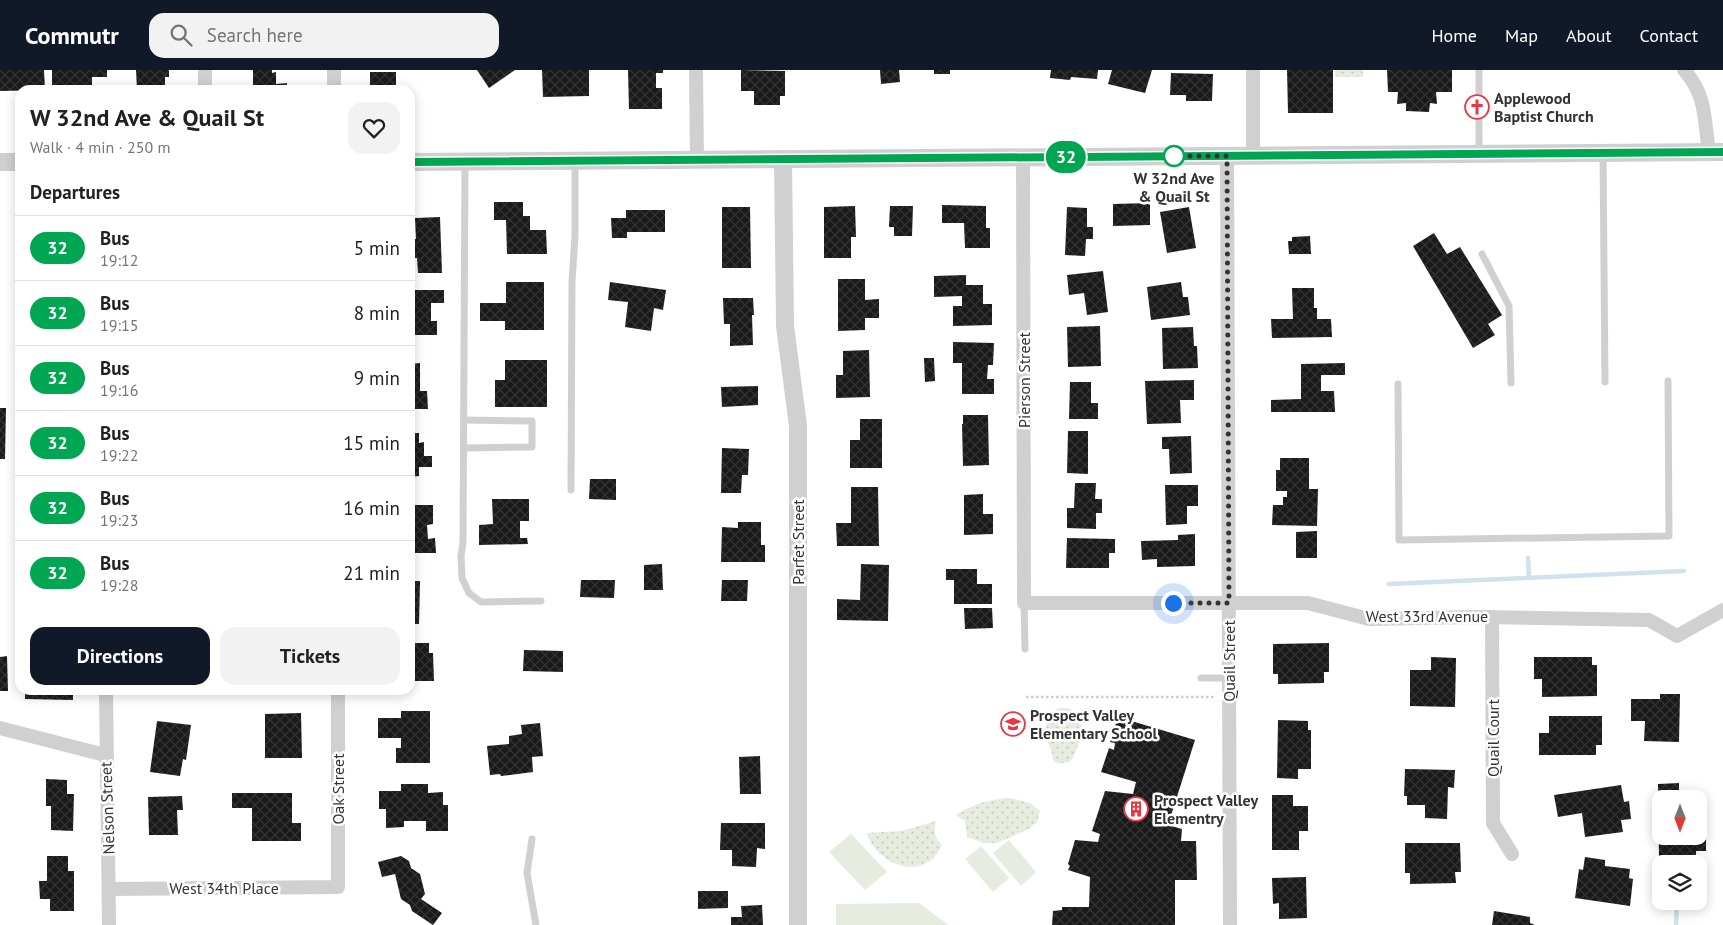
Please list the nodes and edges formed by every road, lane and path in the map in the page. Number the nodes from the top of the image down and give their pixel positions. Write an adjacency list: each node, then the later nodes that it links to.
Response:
1 (205, 70): 7 (street)
2 (334, 70): 8 (street)
3 (696, 70): 17 (street)
4 (1254, 70): 13 (street)
5 (1479, 70): 11 (lane)
6 (1684, 70): 9 (street)
7 (205, 85)
8 (334, 85)
9 (1716, 152): 10 (street)
10 (1603, 153): 11 (street); 24 (lane)
11 (1479, 154): 13 (street)
12 (1227, 156): 13 (street); 14 (street); 31 (street, Quail Street)
13 (1253, 156)
14 (1023, 157): 15 (street); 32 (street, Pierson Street)
15 (783, 159): 17 (street); 50 (street, Parfet Street)
16 (575, 160): 17 (street); 21 (street); 29 (lane)
17 (697, 160)
18 (0, 162): 19 (street)
19 (15, 162)
20 (415, 162): 21 (street)
21 (464, 162): 27 (lane)
22 (1482, 254): 25 (lane)
23 (1668, 381): 26 (lane)
24 (1605, 382)
25 (1511, 383)
26 (1398, 384)
27 (464, 420): 28 (lane); 28 (lane)
28 (464, 448): 30 (lane)
29 (571, 490)
30 (540, 601)
31 (1229, 603): 32 (street, West 33rd Avenue); 34 (street, West 33rd Avenue); 37 (street, Quail Street)
32 (1024, 604): 35 (lane)
33 (1723, 610): 34 (street, West 33rd Avenue)
34 (1492, 617): 45 (street, Quail Court)
35 (1025, 649)
36 (1201, 678): 37 (lane)
37 (1229, 678): 40 (street, Quail Street)
38 (106, 695): 43 (street, Nelson Street)
39 (338, 695): 46 (street, Oak Street)
40 (1229, 696): 41 (path); 51 (street, Quail Street)
41 (1026, 697)
42 (0, 728): 43 (street)
43 (105, 755): 47 (street, Nelson Street)
44 (532, 839): 49 (lane)
45 (1512, 854)
46 (338, 888): 47 (street, West 34th Place)
47 (110, 889): 48 (street, Nelson Street)
48 (109, 925)
49 (536, 925)
50 (798, 925)
51 (1230, 925)

